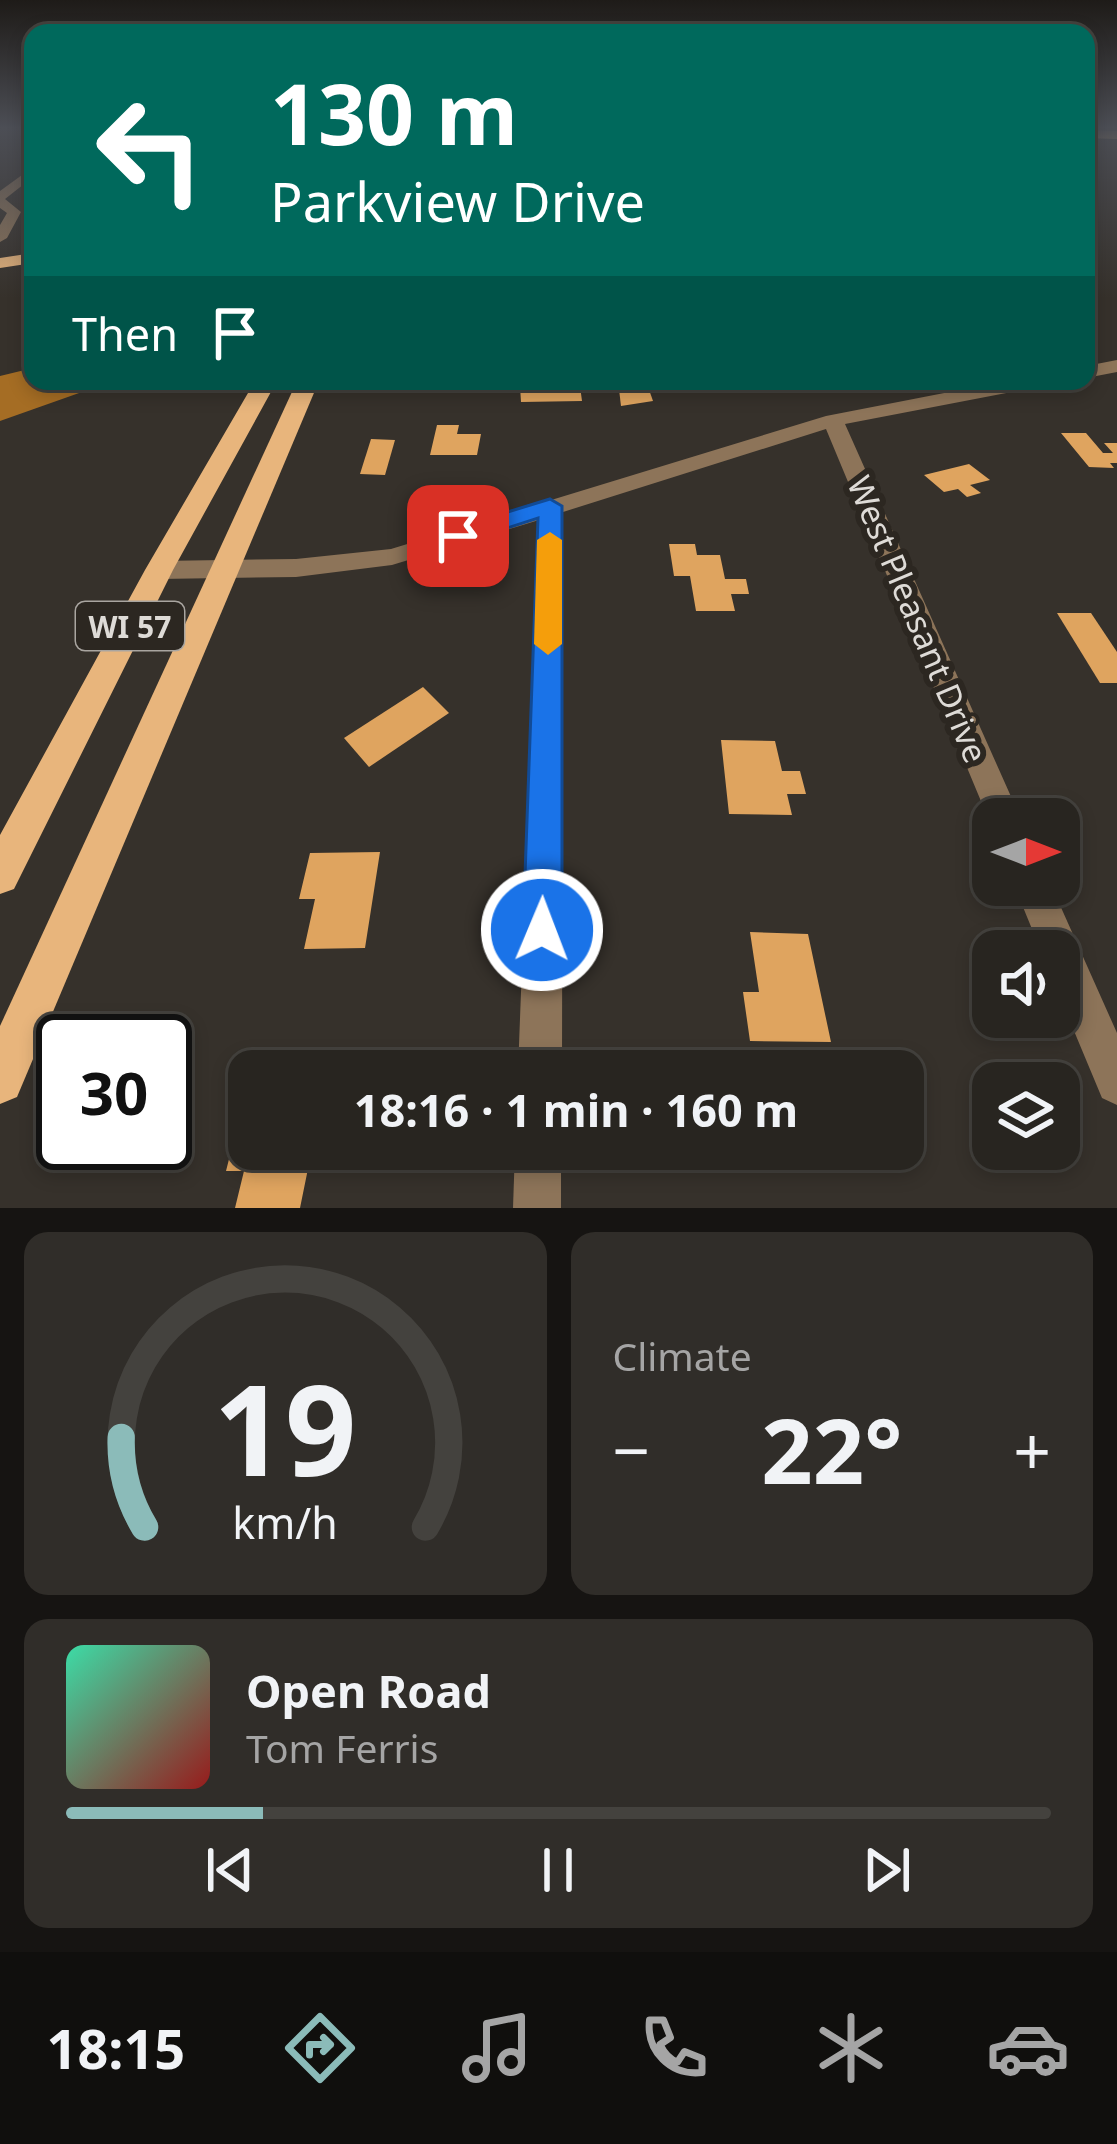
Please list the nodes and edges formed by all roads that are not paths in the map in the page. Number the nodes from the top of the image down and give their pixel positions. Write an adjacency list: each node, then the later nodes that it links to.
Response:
1 (0, 199): 2 (street)
2 (0, 238)
3 (261, 390): 8 (main road, WI 57)
4 (304, 390): 9 (main road, WI 57)
5 (990, 390): 6 (street)
6 (833, 420): 7 (street); 10 (street, West Pleasant Drive)
7 (550, 506): 9 (street); 13 (street)
8 (159, 570): 9 (street); 11 (main road, WI 57)
9 (226, 570): 14 (main road, WI 57)
10 (995, 798)
11 (0, 875)
12 (1041, 906): 15 (street)
13 (540, 1050)
14 (0, 1080)
15 (1117, 1083)
16 (538, 1170): 17 (street)
17 (537, 1208)

